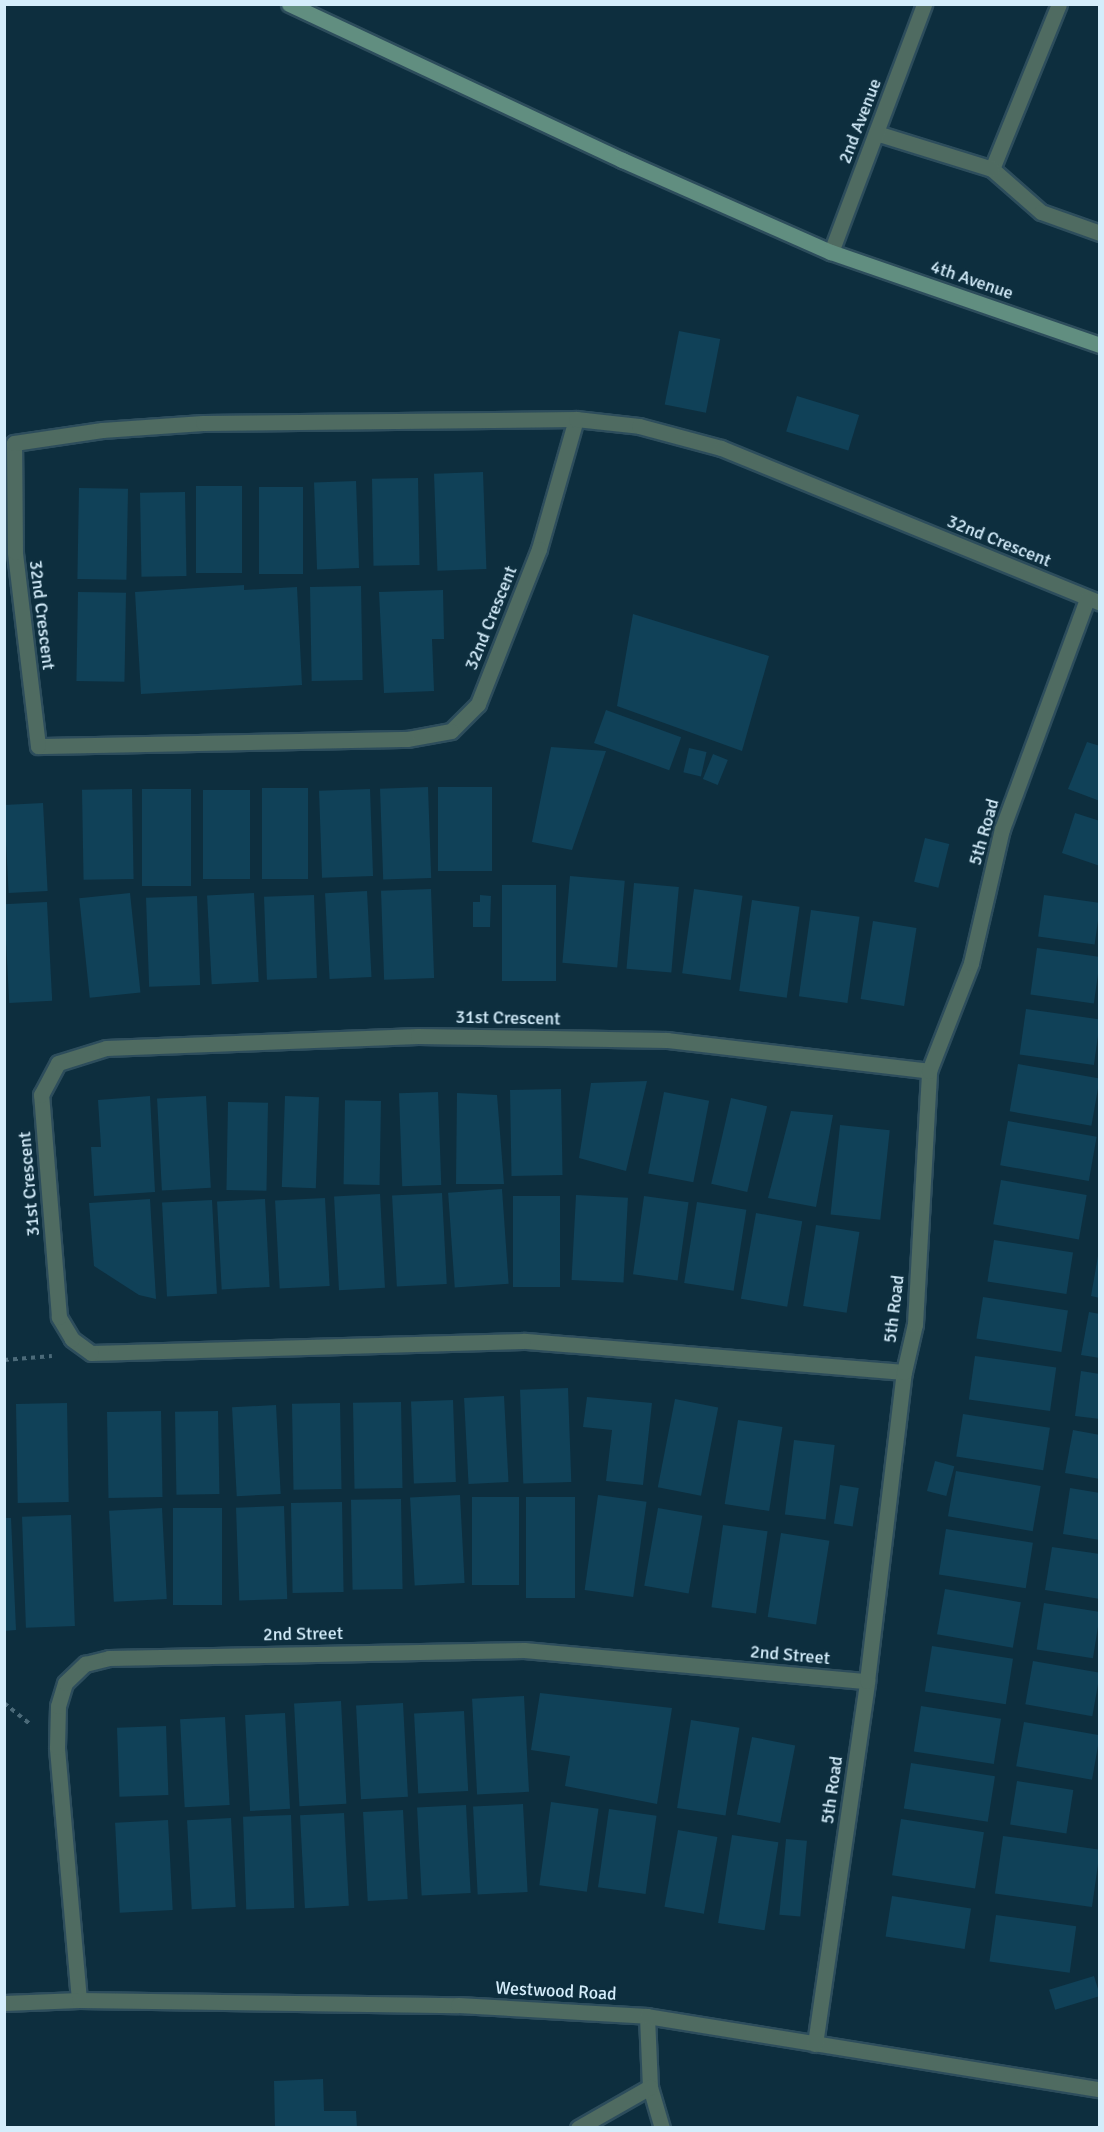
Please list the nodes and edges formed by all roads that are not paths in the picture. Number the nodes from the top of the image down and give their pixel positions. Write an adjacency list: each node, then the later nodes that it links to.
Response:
1 (290, 4): 7 (street, 4th Avenue)
2 (924, 4): 4 (street, 2nd Avenue)
3 (1059, 4): 5 (street)
4 (876, 133): 5 (street); 7 (street, 2nd Avenue)
5 (992, 169): 6 (street)
6 (1100, 233)
7 (831, 252): 8 (street, 4th Avenue)
8 (1100, 345)
9 (576, 420): 10 (street, 32nd Crescent); 10 (street, 32nd Crescent); 11 (street, 32nd Crescent)
10 (9, 438)
11 (1093, 601): 12 (street, 5th Road)
12 (929, 1071): 13 (street, 5th Road); 13 (street, 31st Crescent)
13 (904, 1372): 14 (street, 5th Road)
14 (867, 1682): 15 (street, 2nd Street); 18 (street, 5th Road)
15 (78, 2000): 16 (street, Westwood Road); 17 (street, Westwood Road)
16 (4, 2003)
17 (647, 2016): 18 (street, Westwood Road); 19 (street)
18 (815, 2044): 20 (street, Westwood Road)
19 (650, 2087): 21 (street); 22 (street)
20 (1100, 2089)
21 (578, 2127)
22 (662, 2127)

